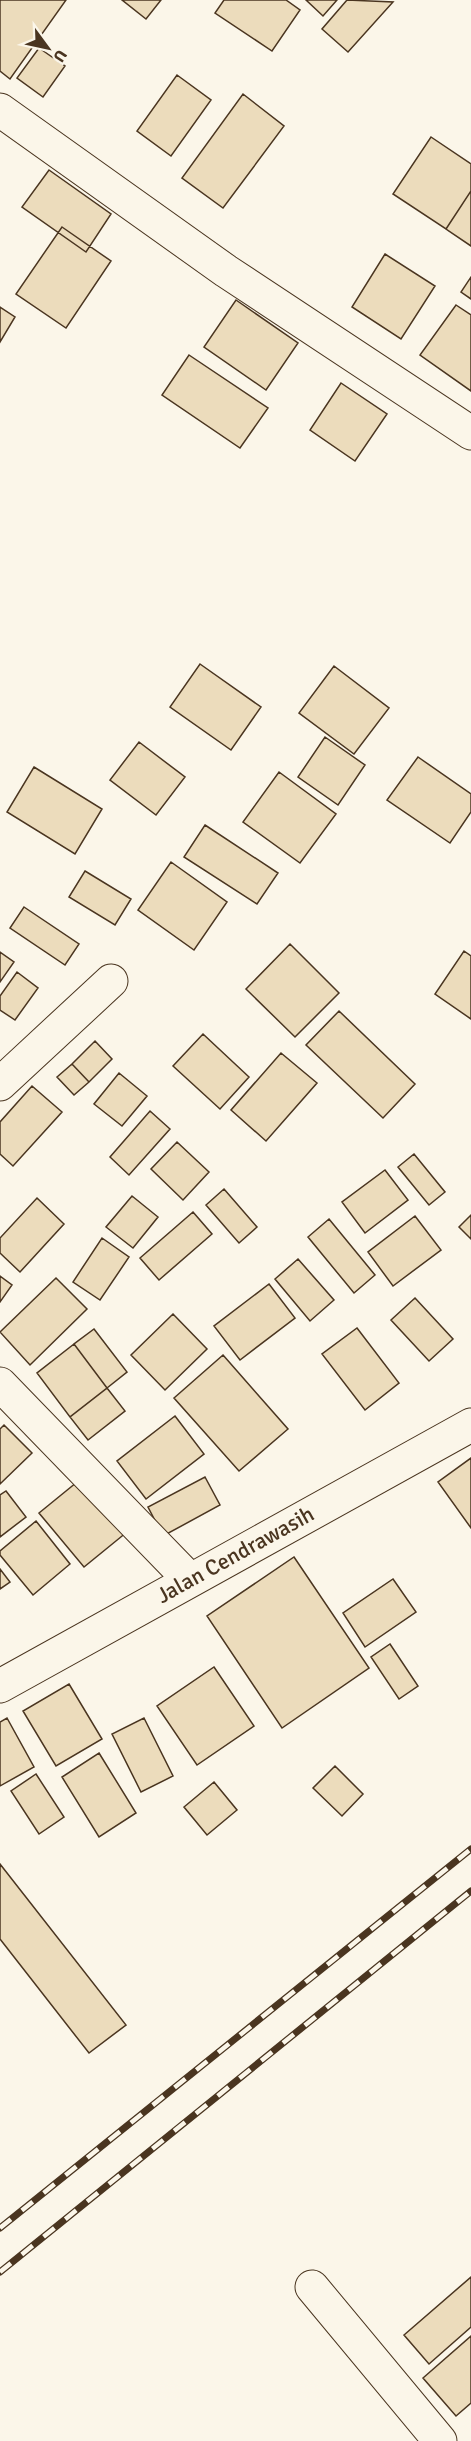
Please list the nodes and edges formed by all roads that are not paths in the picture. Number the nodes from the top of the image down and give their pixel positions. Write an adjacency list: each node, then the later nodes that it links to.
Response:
1 (0, 110): 2 (street)
2 (471, 433)
3 (111, 981): 4 (street)
4 (0, 1084)
5 (0, 1384): 7 (street)
6 (471, 1425): 7 (street, Jalan Cendrawasih)
7 (189, 1579): 8 (street, Jalan Cendrawasih)
8 (0, 1686)
9 (312, 2288): 10 (street)
10 (440, 2441)

